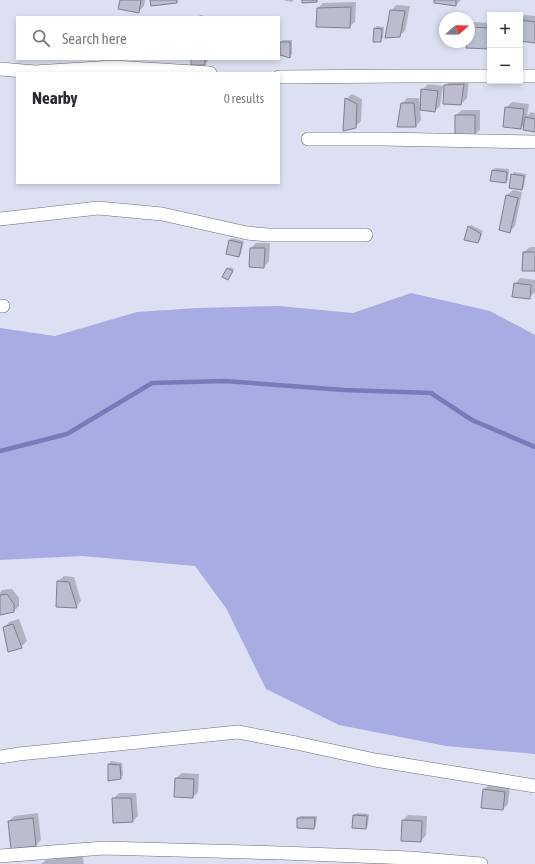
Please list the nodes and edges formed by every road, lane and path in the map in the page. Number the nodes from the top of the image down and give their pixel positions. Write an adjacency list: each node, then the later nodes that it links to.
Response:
1 (0, 69): 3 (street)
2 (35, 72): 4 (street)
3 (35, 72)
4 (194, 72)
5 (487, 76): 8 (street)
6 (523, 76): 7 (street)
7 (535, 76)
8 (280, 77)
9 (308, 139): 10 (street)
10 (535, 142)
11 (0, 219): 12 (street)
12 (366, 235)
13 (0, 757): 14 (street)
14 (535, 786)
15 (0, 856): 16 (street)
16 (481, 864)

